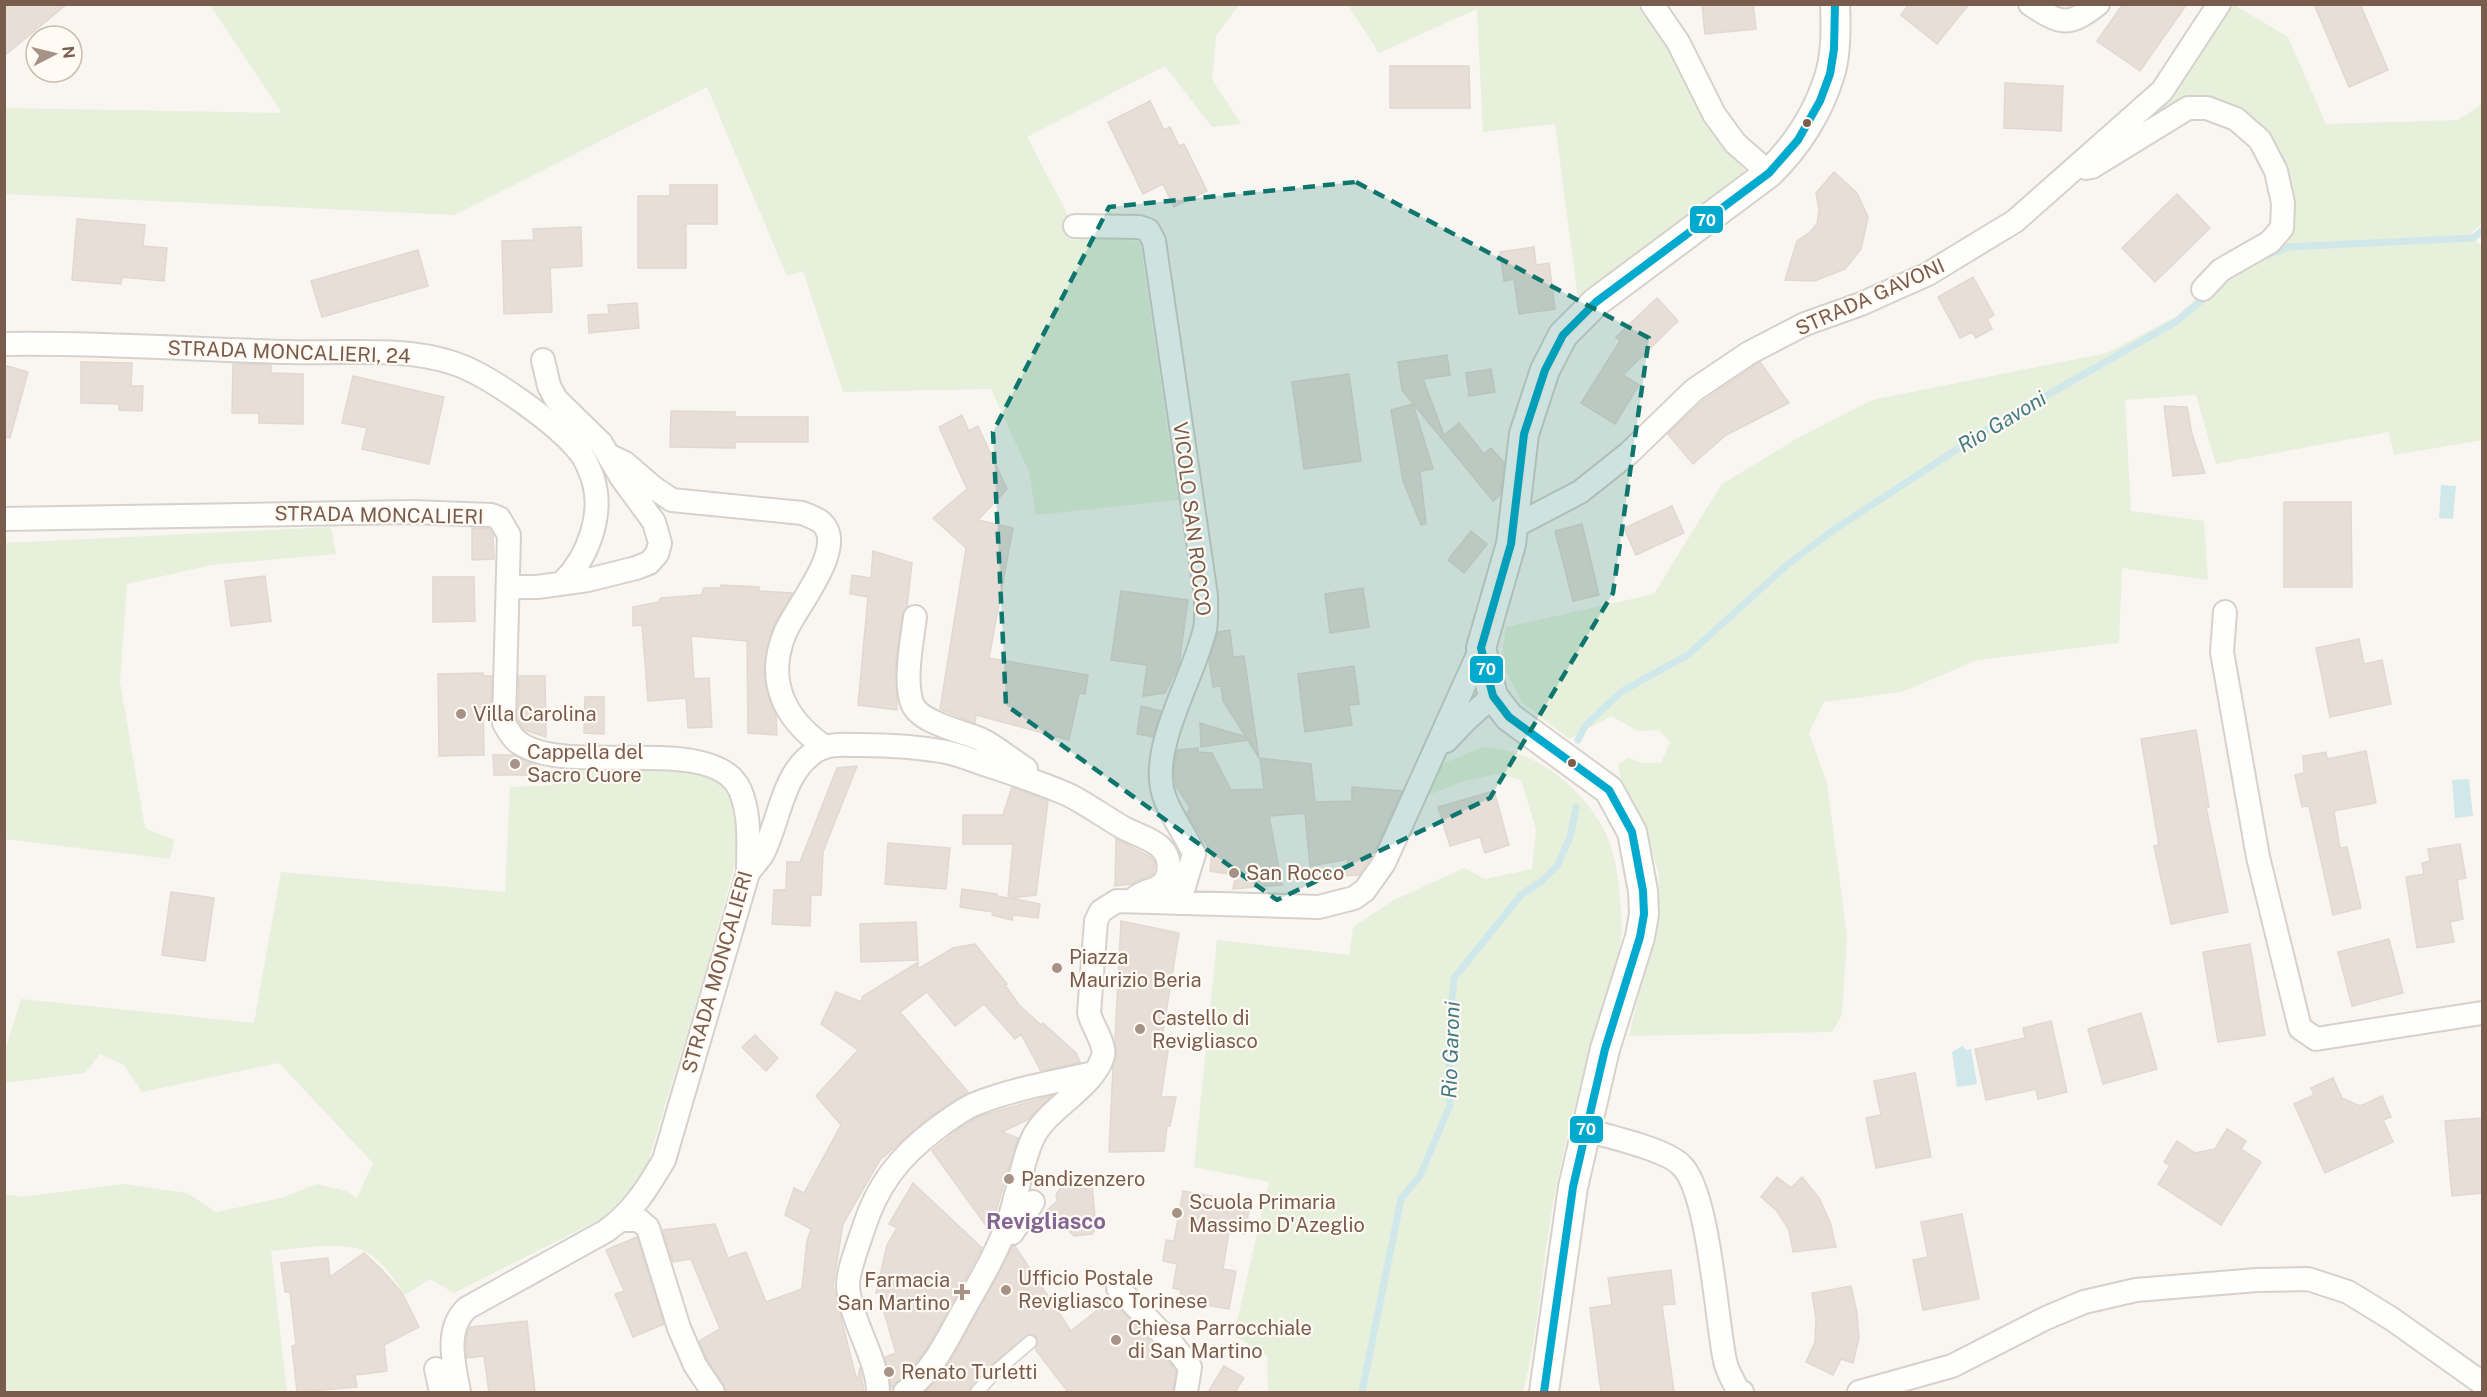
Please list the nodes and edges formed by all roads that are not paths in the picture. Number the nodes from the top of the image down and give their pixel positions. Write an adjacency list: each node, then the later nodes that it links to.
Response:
1 (1652, 4): 7 (street)
2 (1835, 4): 7 (street)
3 (2030, 4): 4 (street)
4 (2098, 4)
5 (2219, 4): 6 (street, STRADA GAVONI)
6 (2073, 171): 9 (street); 14 (street, STRADA GAVONI)
7 (1769, 173): 14 (street)
8 (1075, 226): 26 (street, VICOLO SAN ROCCO)
9 (2203, 290)
10 (4, 344): 15 (street, STRADA MONCALIERI, 24)
11 (543, 360): 12 (street)
12 (608, 454): 15 (street); 21 (street)
13 (4, 519): 16 (street, STRADA MONCALIERI)
14 (1513, 527): 19 (street)
15 (562, 583): 16 (street)
16 (507, 587): 24 (street, STRADA MONCALIERI)
17 (2225, 612): 27 (street)
18 (915, 616): 23 (street)
19 (1481, 648): 20 (street); 22 (street)
20 (1493, 696): 22 (street); 29 (street)
21 (825, 747): 23 (street); 24 (street)
22 (1432, 759): 26 (street)
23 (1048, 786): 25 (street)
24 (748, 873): 31 (street, STRADA MONCALIERI)
25 (1127, 902): 26 (street); 28 (street)
26 (1179, 903)
27 (2482, 1013)
28 (1097, 1069): 32 (street); 40 (street)
29 (1587, 1130): 44 (street); 45 (street)
30 (1033, 1202): 32 (street)
31 (621, 1220): 38 (street, STRADA MONCALIERI); 39 (street)
32 (993, 1258): 41 (street)
33 (1118, 1288): 43 (street)
34 (1030, 1342): 42 (lane)
35 (436, 1369): 37 (street)
36 (2482, 1383): 46 (street)
37 (441, 1392)
38 (459, 1392)
39 (713, 1392)
40 (879, 1392)
41 (905, 1392)
42 (977, 1392)
43 (1186, 1392)
44 (1544, 1392)
45 (1742, 1392)
46 (1859, 1392)

